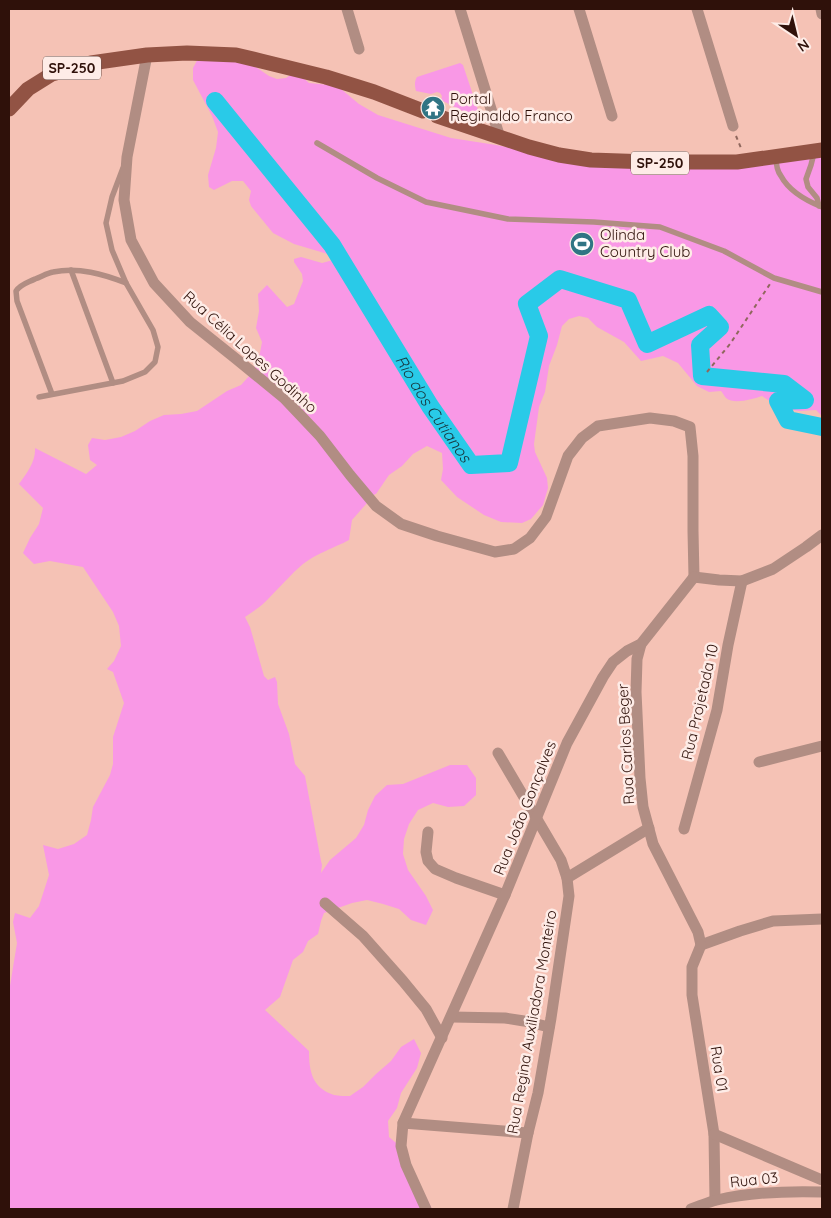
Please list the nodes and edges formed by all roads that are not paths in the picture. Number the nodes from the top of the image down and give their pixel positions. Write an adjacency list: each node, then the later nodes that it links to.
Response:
1 (347, 9): 7 (street)
2 (460, 9): 12 (street)
3 (579, 9): 10 (street)
4 (698, 9): 11 (street)
5 (820, 9): 6 (street)
6 (822, 14)
7 (359, 49)
8 (147, 55): 9 (main road, SP-250); 12 (main road, SP-250); 15 (street, Rua Célia Lopes Godinho)
9 (9, 109)
10 (612, 116)
11 (733, 126)
12 (500, 138): 16 (main road, SP-250)
13 (317, 143): 20 (lane)
14 (818, 150): 16 (main road, SP-250); 17 (lane)
15 (127, 156): 19 (lane); 25 (street, Rua Célia Lopes Godinho)
16 (776, 156): 17 (lane)
17 (821, 206)
18 (71, 270): 19 (lane); 21 (lane); 22 (lane)
19 (126, 283): 21 (lane)
20 (822, 292)
21 (113, 383): 22 (lane)
22 (52, 394): 23 (lane)
23 (38, 397)
24 (822, 535): 26 (street)
25 (694, 577): 26 (street); 27 (street, Rua João Gonçalves)
26 (742, 580): 33 (street, Rua Projetada 10)
27 (641, 644): 31 (street, Rua João Gonçalves); 32 (street, Rua Carlos Beger)
28 (822, 746): 30 (street)
29 (498, 753): 31 (street, Rua Regina Auxiliadora Monteiro)
30 (759, 762)
31 (536, 817): 35 (street, Rua Regina Auxiliadora Monteiro); 36 (street, Rua João Gonçalves)
32 (649, 828): 35 (street); 39 (street, Rua Carlos Beger)
33 (684, 829)
34 (428, 832): 36 (street)
35 (567, 878): 41 (street, Rua Regina Auxiliadora Monteiro)
36 (505, 895): 40 (street, Rua João Gonçalves)
37 (324, 903): 42 (street)
38 (822, 919): 39 (street)
39 (701, 945): 45 (street, Rua 01)
40 (452, 1016): 41 (street); 42 (street, Rua João Gonçalves)
41 (549, 1027): 44 (street, Rua Regina Auxiliadora Monteiro)
42 (442, 1038): 43 (street, Rua João Gonçalves)
43 (404, 1124): 44 (street); 49 (street, Rua João Gonçalves)
44 (528, 1133): 50 (street, Rua Regina Auxiliadora Monteiro)
45 (714, 1134): 46 (street); 48 (street, Rua 01)
46 (822, 1180)
47 (822, 1192): 48 (street, Rua 03)
48 (715, 1200): 51 (street, Rua 03)
49 (426, 1209)
50 (513, 1209)
51 (691, 1209)

